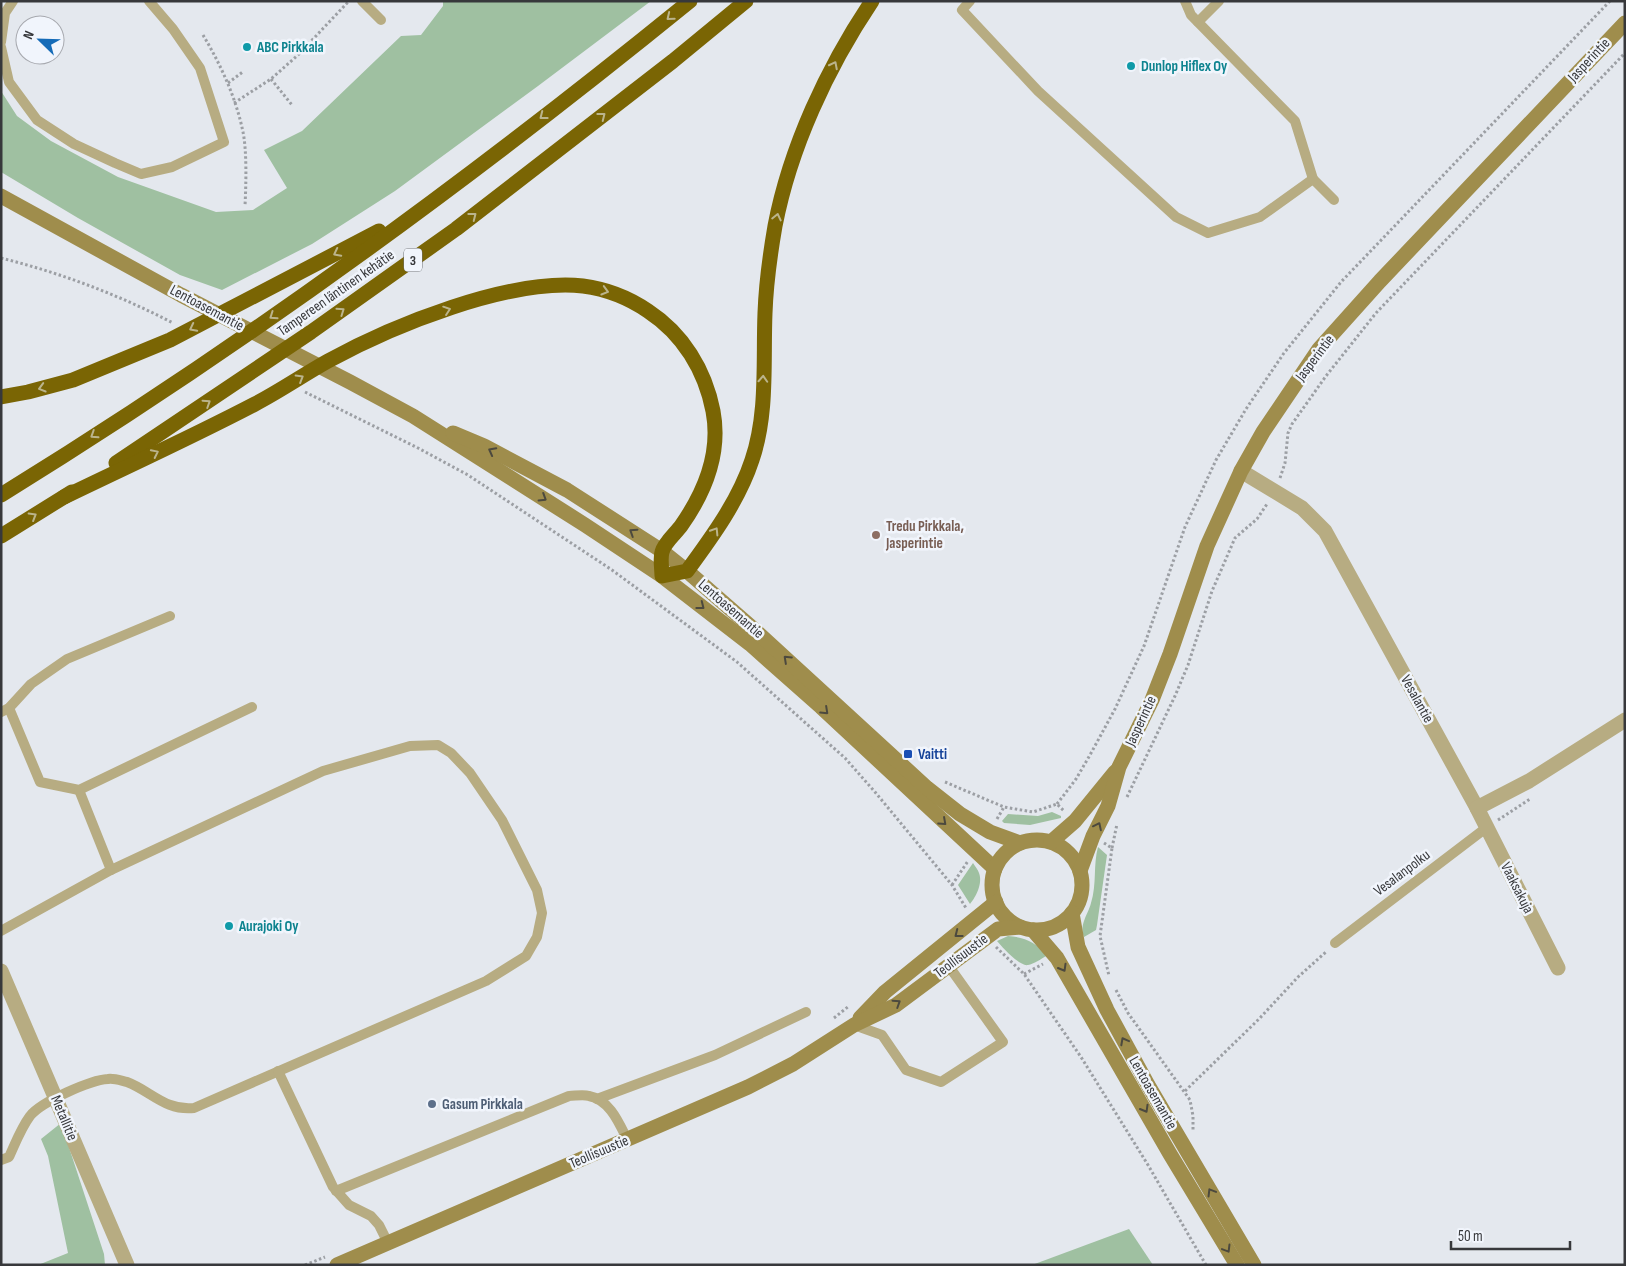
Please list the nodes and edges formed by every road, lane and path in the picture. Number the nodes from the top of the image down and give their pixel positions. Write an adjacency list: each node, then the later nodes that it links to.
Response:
1 (13, 1): 15 (lane)
2 (149, 1): 16 (lane)
3 (350, 1): 19 (path)
4 (362, 1): 11 (lane)
5 (690, 1): 27 (highway, Tampereen läntinen kehätie / 3, one-way to 27)
6 (746, 1): 36 (highway, Tampereen läntinen kehätie / 3, one-way to 6)
7 (872, 1): 39 (highway, one-way to 7)
8 (970, 1): 23 (lane)
9 (1185, 1): 12 (lane)
10 (1219, 1): 12 (lane)
11 (381, 20)
12 (1198, 22): 23 (lane)
13 (1625, 23): 33 (main road, Jasperintie)
14 (204, 35): 20 (path)
15 (1, 42)
16 (1, 47)
17 (1625, 53): 34 (path)
18 (244, 71): 20 (path)
19 (271, 79): 21 (path); 22 (path)
20 (228, 83): 21 (path)
21 (234, 103): 26 (path)
22 (292, 105)
23 (1313, 179): 25 (lane)
24 (2, 197): 32 (main road, Lentoasemantie)
25 (1334, 200)
26 (245, 206)
27 (427, 206): 30 (highway, one-way to 30); 35 (highway, Tampereen läntinen kehätie / 3, one-way to 35)
28 (1, 258): 29 (path)
29 (150, 311)
30 (1, 397)
31 (328, 404): 62 (path)
32 (413, 416): 38 (main road, Lentoasemantie, one-way to 32); 40 (main road, Lentoasemantie, one-way to 40)
33 (1241, 471): 34 (street, Vesalantie); 45 (main road, Jasperintie)
34 (1275, 492): 48 (path); 49 (street, Vesalantie)
35 (1, 494)
36 (64, 497): 37 (highway, Tampereen läntinen kehätie / 3, one-way to 36); 38 (highway, one-way to 38)
37 (1, 536)
38 (662, 551): 39 (main road, Lentoasemantie); 40 (highway)
39 (687, 570): 40 (highway); 55 (main road, Lentoasemantie, one-way to 39)
40 (662, 576): 57 (main road, Lentoasemantie, one-way to 57)
41 (170, 616): 43 (lane)
42 (252, 707): 47 (lane)
43 (5, 710): 47 (lane)
44 (1625, 720): 49 (street)
45 (1119, 767): 50 (main road, Jasperintie); 53 (main road, Jasperintie, one-way to 45)
46 (938, 778): 50 (path)
47 (79, 790): 58 (lane)
48 (1126, 800)
49 (1477, 808): 52 (street, Vaaksakuja)
50 (1075, 821): 54 (main road, Jasperintie)
51 (1117, 823): 56 (path)
52 (1486, 828): 66 (lane, Vesalanpolku); 68 (street, Vaaksakuja)
53 (1093, 836): 56 (path); 59 (main road, Jasperintie)
54 (1051, 842): 55 (main road); 59 (main road)
55 (1020, 843): 57 (main road)
56 (1112, 848): 75 (path)
57 (995, 869): 60 (main road)
58 (111, 870): 64 (lane); 74 (lane)
59 (1080, 871): 61 (main road)
60 (996, 902): 62 (main road, Teollisuustie); 63 (main road)
61 (1072, 913): 63 (main road); 79 (main road, Lentoasemantie, one-way to 61)
62 (976, 920): 73 (main road, Teollisuustie, one-way to 73)
63 (1026, 928): 65 (main road, Teollisuustie); 80 (main road, Lentoasemantie, one-way to 80)
64 (1, 930)
65 (987, 936): 67 (main road, Teollisuustie); 82 (path)
66 (1335, 943): 75 (path)
67 (948, 965): 73 (main road, Teollisuustie, one-way to 67); 73 (lane)
68 (1558, 968)
69 (1, 971): 76 (street, Metallitie)
70 (852, 1004): 72 (path)
71 (806, 1012): 77 (lane)
72 (828, 1022)
73 (854, 1025): 78 (main road, Teollisuustie)
74 (278, 1071): 76 (lane); 83 (lane)
75 (1185, 1091): 79 (path)
76 (55, 1098): 81 (lane); 86 (street, Metallitie)
77 (597, 1100): 78 (lane); 83 (lane)
78 (628, 1139): 84 (main road, Teollisuustie)
79 (1183, 1144): 90 (main road, Lentoasemantie, one-way to 79)
80 (1170, 1154): 82 (path); 89 (main road, Lentoasemantie, one-way to 89)
81 (1, 1160)
82 (1148, 1165): 88 (path)
83 (336, 1191): 84 (lane)
84 (388, 1243): 85 (main road, Teollisuustie)
85 (334, 1260): 87 (path)
86 (127, 1265)
87 (305, 1265)
88 (1206, 1265)
89 (1237, 1265)
90 (1254, 1265)

